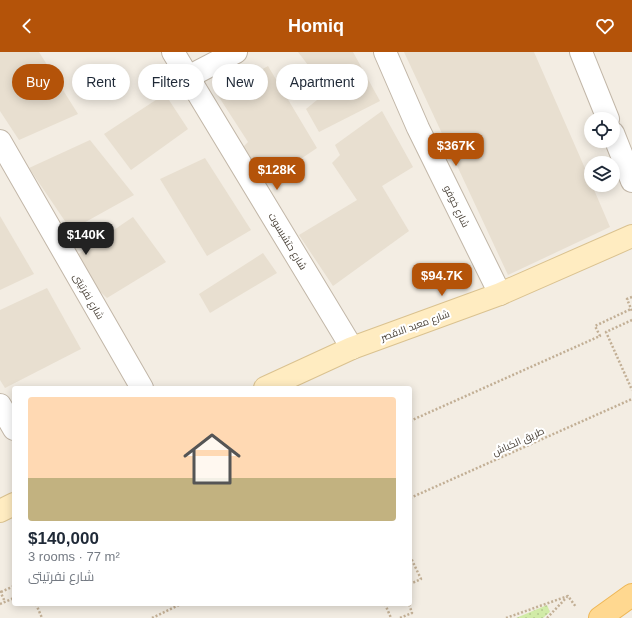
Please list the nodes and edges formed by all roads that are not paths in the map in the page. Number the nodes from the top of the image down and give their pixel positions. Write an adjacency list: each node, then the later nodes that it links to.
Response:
1 (173, 52): 5 (street, شارع حتشبسوت)
2 (236, 52): 6 (street)
3 (385, 52): 13 (street, شارع خوفو)
4 (581, 52): 8 (street)
5 (180, 64)
6 (204, 69)
7 (202, 100): 14 (street, شارع حتشبسوت)
8 (605, 112)
9 (0, 142): 15 (street, شارع نفرتيتى)
10 (619, 148): 11 (street)
11 (632, 181)
12 (632, 236): 13 (main road, شارع معبد الاقصر)
13 (500, 294): 14 (main road, شارع معبد الاقصر)
14 (352, 348): 16 (main road, شارع معبد الاقصر)
15 (141, 386)
16 (269, 386)
17 (0, 405): 18 (street)
18 (12, 426)
19 (12, 505): 20 (main road)
20 (0, 511)
21 (632, 595): 22 (main road)
22 (591, 615)

